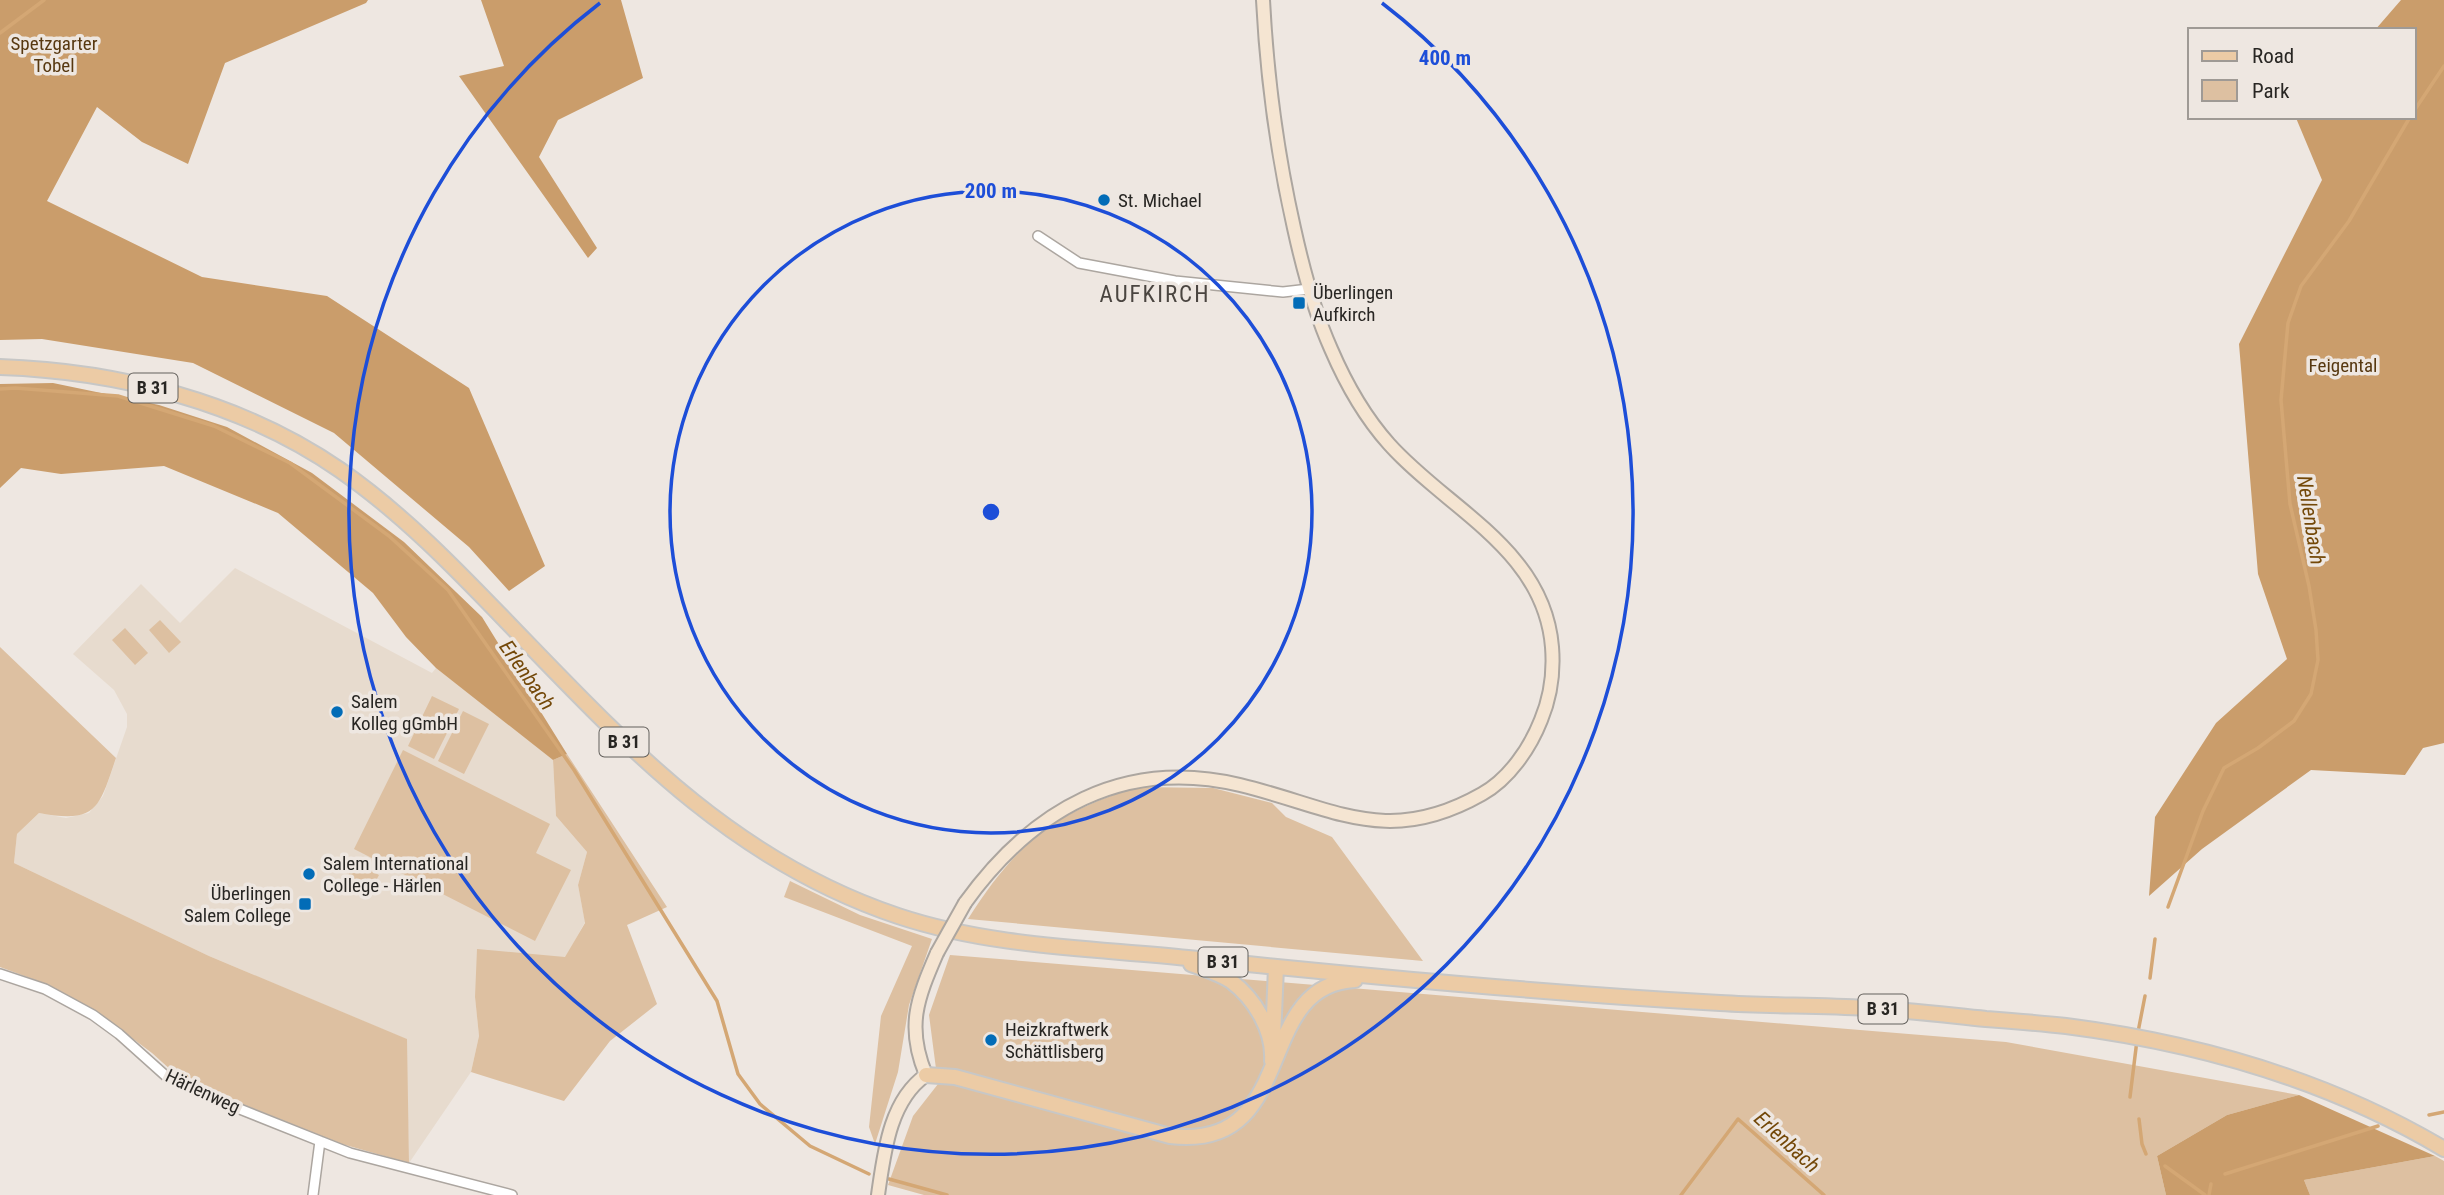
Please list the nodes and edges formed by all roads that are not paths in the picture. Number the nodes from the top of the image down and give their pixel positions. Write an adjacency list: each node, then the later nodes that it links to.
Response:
1 (1263, 0): 3 (street)
2 (1038, 236): 3 (street)
3 (1310, 289): 10 (street, bridge)
4 (0, 366): 5 (main road, B 31)
5 (1170, 956): 6 (main road, B 31); 9 (main road)
6 (1281, 967): 8 (main road, B 31); 9 (main road)
7 (0, 974): 11 (street, Härlenweg)
8 (1388, 978): 9 (main road); 12 (main road, B 31)
9 (1276, 1051): 10 (main road)
10 (926, 1075): 15 (street)
11 (320, 1141): 13 (street); 14 (street, Härlenweg)
12 (2444, 1149)
13 (313, 1195)
14 (512, 1195)
15 (878, 1195)

